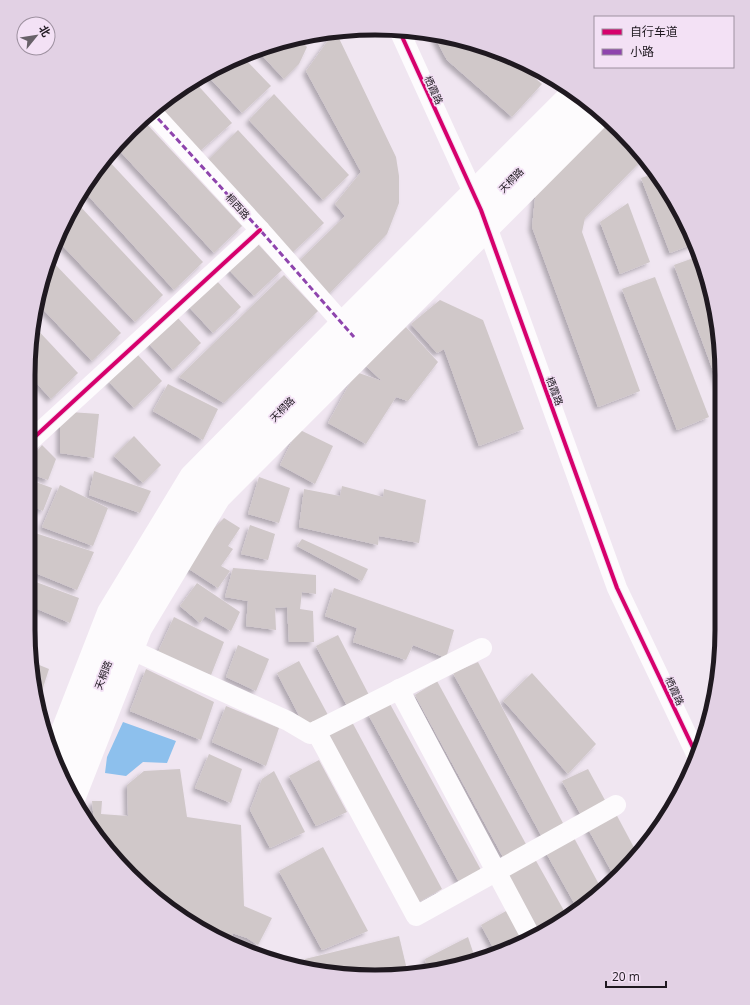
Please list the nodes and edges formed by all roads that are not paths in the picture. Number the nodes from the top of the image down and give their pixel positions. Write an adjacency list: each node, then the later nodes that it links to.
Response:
1 (401, 36): 6 (street, 栖霞路)
2 (568, 95): 6 (street)
3 (584, 107): 7 (main road, 天桐路)
4 (155, 116): 8 (street, 桐西路)
5 (599, 119): 7 (street)
6 (472, 191): 7 (street, 栖霞路); 9 (street)
7 (484, 220): 9 (main road, 天桐路); 16 (street, 栖霞路); 18 (street)
8 (260, 230): 9 (street, 桐西路); 10 (street)
9 (348, 329): 11 (main road, 天桐路); 15 (street)
10 (35, 437)
11 (116, 643): 14 (street); 17 (main road, 天桐路)
12 (482, 648): 13 (street)
13 (399, 689): 14 (street); 20 (street)
14 (316, 731): 19 (street)
15 (55, 745)
16 (693, 748)
17 (66, 770)
18 (77, 793)
19 (616, 805)
20 (529, 933)

